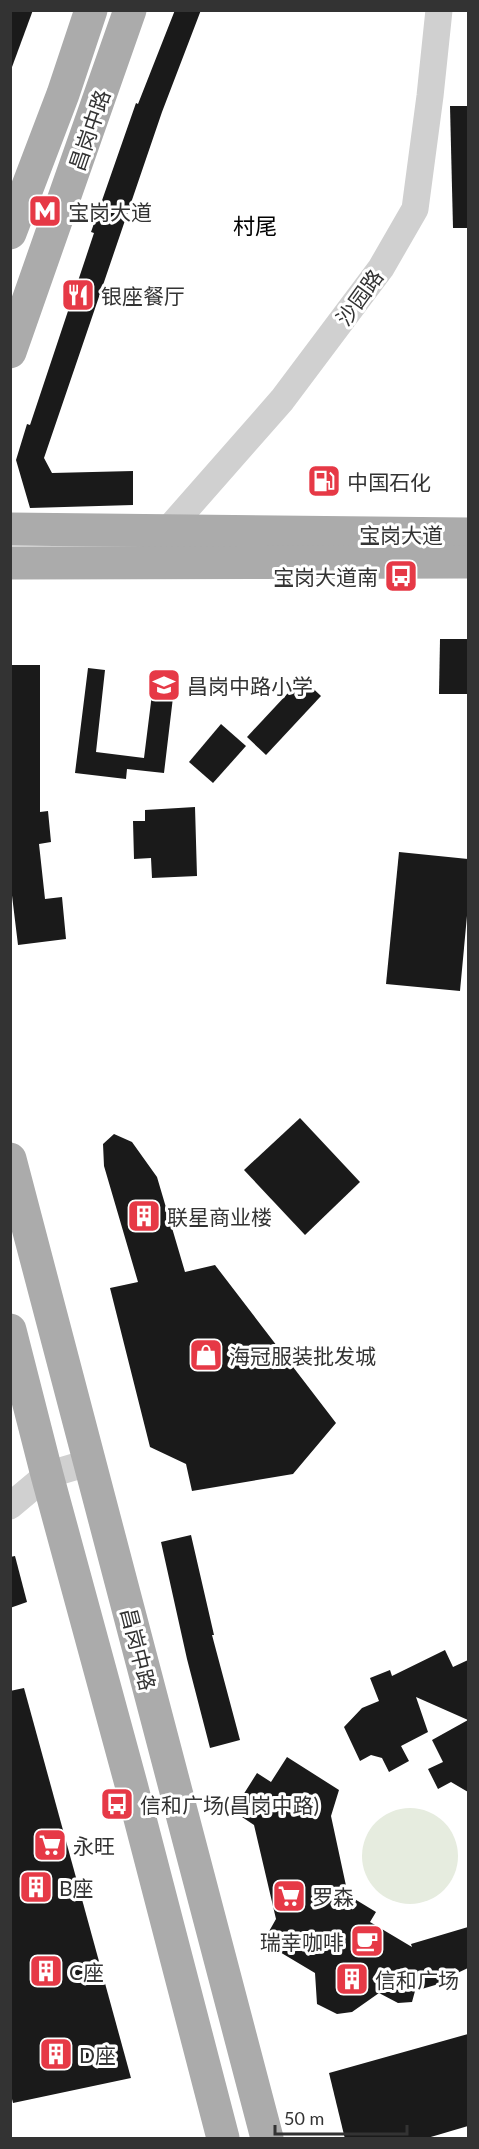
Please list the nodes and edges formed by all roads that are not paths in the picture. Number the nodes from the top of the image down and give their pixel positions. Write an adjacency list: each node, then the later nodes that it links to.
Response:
1 (91, 10): 4 (main road, 昌岗中路)
2 (130, 10): 5 (main road, 昌岗中路)
3 (439, 10): 7 (street, 沙园路)
4 (10, 233)
5 (10, 352)
6 (10, 529): 7 (main road, 宝岗大道)
7 (166, 532): 8 (main road, 宝岗大道)
8 (468, 534)
9 (468, 562): 10 (main road, 宝岗大道)
10 (10, 563)
11 (10, 1160): 13 (main road, 昌岗中路)
12 (10, 1330): 14 (main road, 昌岗中路)
13 (67, 1372): 14 (main road); 15 (main road, 昌岗中路)
14 (23, 1382): 16 (main road, 昌岗中路)
15 (91, 1462): 16 (street); 19 (main road, 昌岗中路)
16 (47, 1475): 17 (street); 18 (main road, 昌岗中路)
17 (10, 1506)
18 (223, 2139)
19 (267, 2139)

